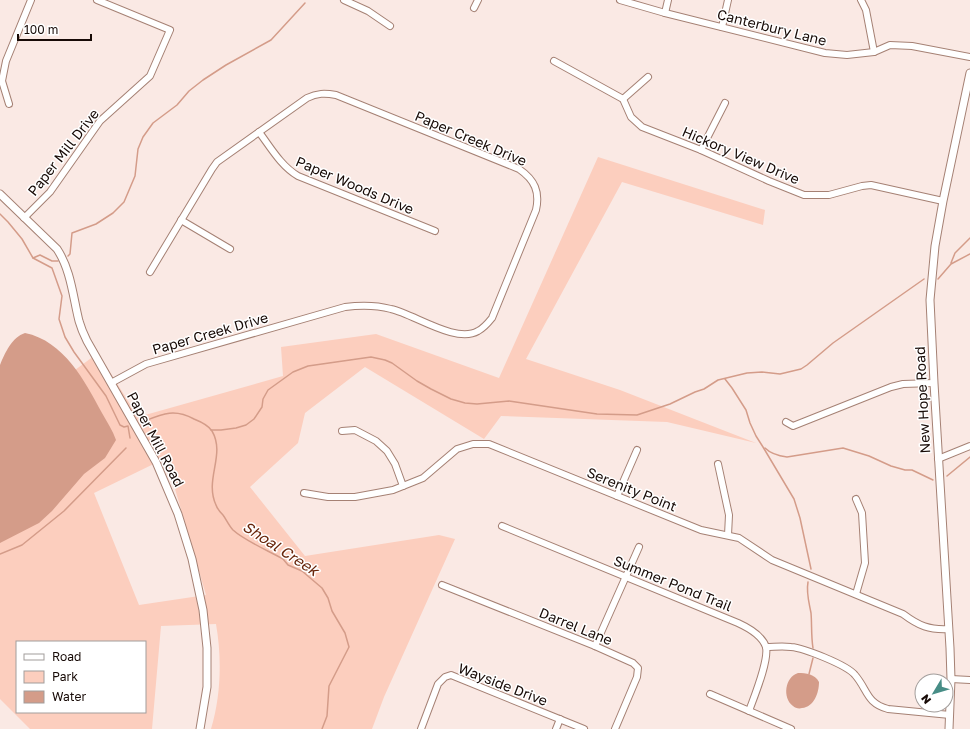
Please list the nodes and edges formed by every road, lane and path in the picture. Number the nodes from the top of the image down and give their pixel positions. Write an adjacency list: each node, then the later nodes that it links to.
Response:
1 (31, 0): 20 (street)
2 (97, 0): 25 (street, Paper Mill Drive)
3 (344, 0): 11 (street)
4 (478, 0): 9 (street)
5 (620, 0): 10 (street, Canterbury Lane)
6 (668, 0): 10 (street)
7 (728, 0): 12 (street)
8 (861, 0): 13 (street)
9 (474, 8)
10 (664, 13): 12 (street, Canterbury Lane)
11 (390, 26)
12 (722, 27): 13 (street, Canterbury Lane)
13 (874, 52): 14 (street, Canterbury Lane)
14 (970, 57)
15 (554, 61): 18 (street)
16 (970, 73): 24 (street, New Hope Road)
17 (648, 77): 18 (street)
18 (623, 99): 22 (street, Hickory View Drive)
19 (724, 103): 22 (street)
20 (9, 104)
21 (258, 132): 26 (street, Paper Creek Drive); 27 (street, Paper Woods Drive); 30 (street, Paper Creek Drive)
22 (701, 150): 24 (street, Hickory View Drive)
23 (0, 194): 25 (street, Paper Mill Road)
24 (943, 201): 31 (street, New Hope Road)
25 (24, 218): 30 (street, Paper Mill Road)
26 (181, 220): 28 (street); 29 (street, Paper Creek Drive)
27 (435, 231)
28 (230, 250)
29 (150, 272)
30 (111, 383): 59 (street, Paper Mill Road)
31 (934, 383): 32 (street); 36 (street, New Hope Road)
32 (786, 422)
33 (342, 432): 38 (street)
34 (970, 446): 36 (street)
35 (637, 450): 40 (street)
36 (938, 459): 48 (street, New Hope Road)
37 (718, 464): 43 (street)
38 (403, 486): 39 (street, Serenity Point); 40 (street, Serenity Point)
39 (304, 493)
40 (617, 496): 43 (street, Serenity Point)
41 (856, 499): 47 (street)
42 (502, 526): 45 (street, Summer Pond Trail)
43 (728, 536): 47 (street, Serenity Point)
44 (639, 546): 45 (street)
45 (626, 578): 49 (street); 50 (street, Summer Pond Trail)
46 (442, 586): 49 (street, Darrel Lane)
47 (856, 594): 48 (street, Serenity Point)
48 (949, 629): 51 (street, New Hope Road)
49 (595, 646): 63 (street, Darrel Lane)
50 (766, 647): 55 (street); 57 (street)
51 (951, 673)
52 (954, 679): 53 (street)
53 (970, 680)
54 (710, 694): 55 (street)
55 (749, 711): 64 (street)
56 (950, 713): 57 (street, New Hope Road)
57 (950, 716): 65 (street, New Hope Road)
58 (560, 719): 60 (street, Wayside Drive); 61 (street); 62 (street, Wayside Drive)
59 (200, 729)
60 (421, 729)
61 (556, 729)
62 (584, 729)
63 (615, 729)
64 (791, 729)
65 (949, 729)

